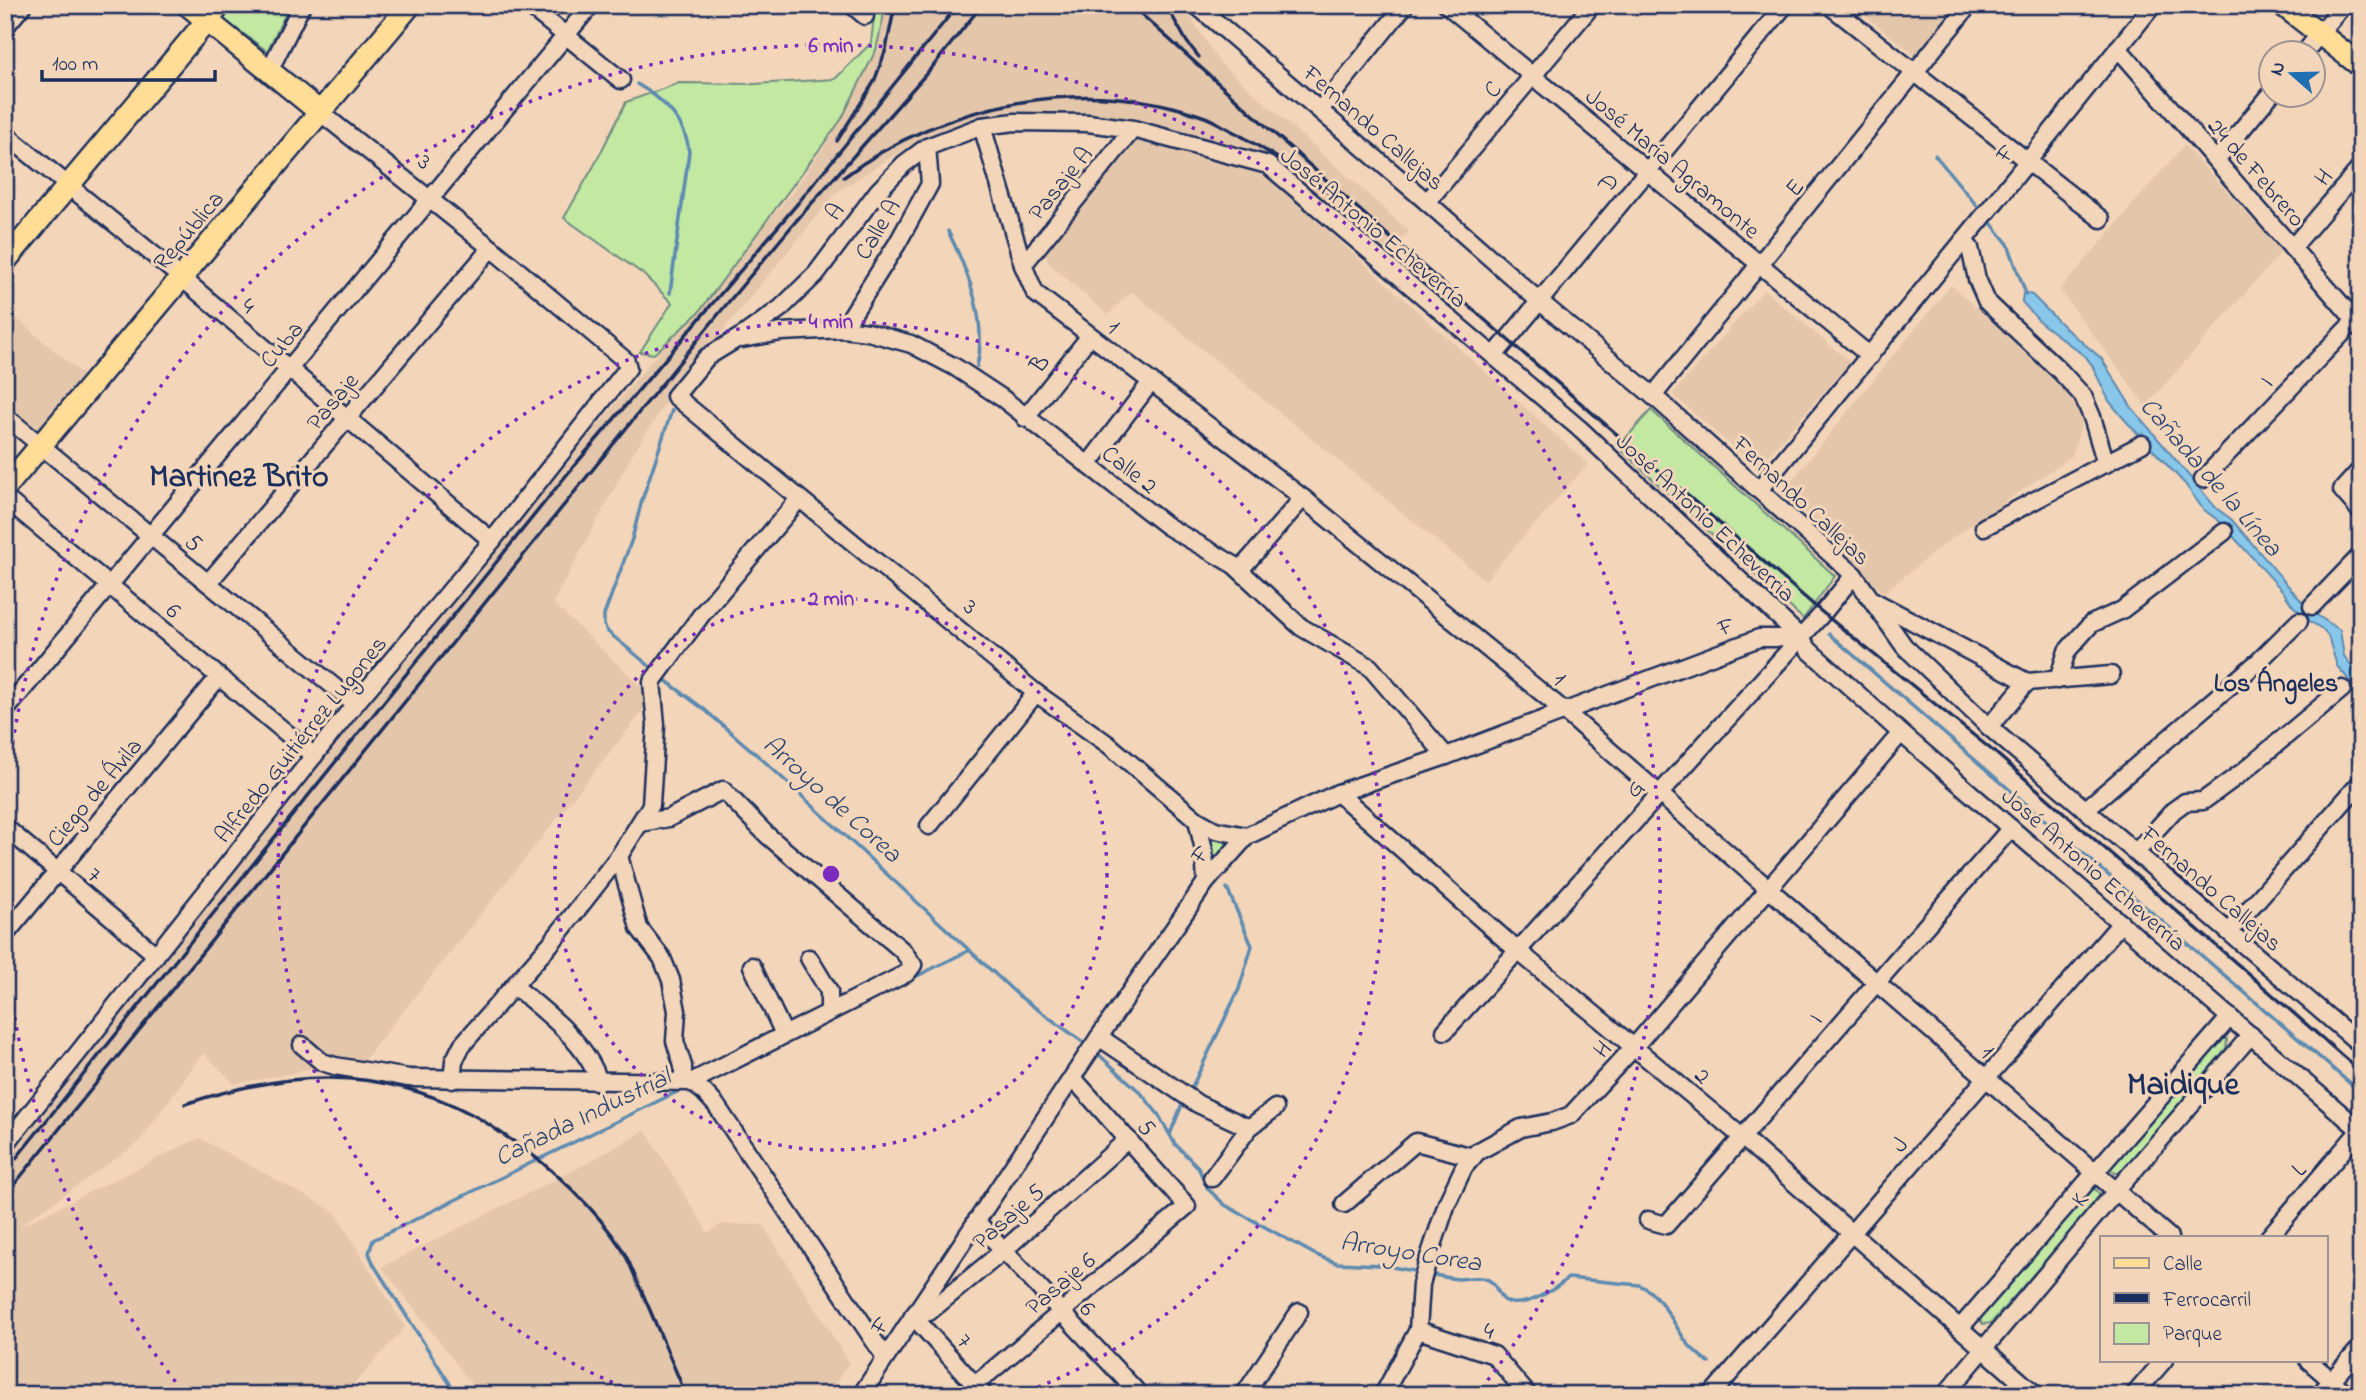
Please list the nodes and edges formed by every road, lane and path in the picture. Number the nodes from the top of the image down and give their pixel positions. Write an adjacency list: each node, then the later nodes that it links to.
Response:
1 (23, 5): 20 (street)
2 (188, 5): 18 (main road, 3)
3 (302, 5): 26 (street)
4 (410, 5): 32 (main road, República)
5 (528, 5): 22 (street)
6 (591, 5): 22 (street, Cuba)
7 (852, 5): 19 (street)
8 (1405, 5): 31 (street)
9 (1447, 5): 28 (street, José María Agramonte)
10 (1592, 5): 28 (street, C)
11 (1785, 5): 40 (street, D)
12 (1829, 5): 27 (street)
13 (1969, 5): 27 (street, E)
14 (2153, 5): 24 (street, F)
15 (2283, 5): 21 (main road)
16 (2343, 5): 21 (street)
17 (1207, 9): 31 (street, Fernando Callejas)
18 (214, 13): 26 (main road, 3); 41 (main road)
19 (865, 16)
20 (5, 27)
21 (2320, 34): 23 (street); 25 (main road)
22 (565, 37): 29 (street); 42 (street, Cuba)
23 (2317, 38)
24 (2118, 48): 37 (street, 24 de Febrero); 38 (street, F)
25 (2361, 66)
26 (269, 71): 32 (main road, 3)
27 (1915, 72): 38 (street); 50 (street, E)
28 (1532, 77): 40 (street, José María Agramonte); 43 (street, C)
29 (621, 80)
30 (2260, 108): 37 (street)
31 (1320, 110): 43 (street, Fernando Callejas)
32 (320, 113): 42 (street, 3); 51 (main road, República)
33 (982, 126): 34 (street, José Antonio Echeverría); 36 (street, A); 49 (street, 1)
34 (1133, 129): 49 (street, Pasaje A); 57 (street, José Antonio Echeverría)
35 (5, 134): 41 (street, 4)
36 (927, 147): 54 (street, Calle A); 56 (street, A)
37 (2217, 159): 47 (street, 24 de Febrero)
38 (2027, 162): 44 (street); 45 (street, F)
39 (2361, 167): 47 (street, H)
40 (1647, 171): 50 (street, José María Agramonte); 52 (street, D)
41 (68, 185): 48 (main road); 51 (street, 4)
42 (430, 200): 46 (street, 3); 60 (street, Cuba)
43 (1427, 202): 52 (street, Fernando Callejas)
44 (2101, 219)
45 (1966, 237): 58 (street, F); 70 (street)
46 (491, 248): 59 (street, 3); 66 (street, Pasaje)
47 (2292, 248): 53 (street, 24 de Febrero)
48 (5, 261)
49 (1023, 265): 55 (street, 1)
50 (1760, 265): 58 (street, José María Agramonte); 63 (street, E)
51 (181, 278): 60 (street, 4); 69 (main road, República)
52 (1538, 300): 57 (street, D); 63 (street, Fernando Callejas)
53 (2359, 320): 73 (street, I)
54 (843, 329): 56 (street, Calle 2); 65 (street, Calle 2)
55 (1089, 337): 61 (street, 1); 65 (street, B)
56 (733, 340): 62 (street, A)
57 (1494, 356): 67 (street, José Antonio Echeverría)
58 (1870, 356): 75 (street, F)
59 (626, 361): 83 (street, Alfredo Guitiérrez Lugones)
60 (289, 369): 66 (street, 4); 82 (street, Cuba)
61 (1151, 382): 71 (street); 77 (street, 1)
62 (675, 396): 78 (street, 3)
63 (1653, 396): 75 (street, Fernando Callejas)
64 (5, 416): 69 (street, 5)
65 (1025, 418): 71 (street, Calle 2)
66 (347, 419): 83 (street, 4); 87 (street, Pasaje)
67 (1580, 429): 92 (street, José Antonio Echeverria)
68 (2142, 444): 70 (street)
69 (42, 447): 74 (main road, República); 82 (street, 5)
70 (2106, 464): 80 (street)
71 (1088, 465): 85 (street, Calle 2)
72 (2361, 469): 79 (street)
73 (2203, 479)
74 (5, 488)
75 (1759, 490): 86 (street, Fernando Callejas)
76 (5, 498): 88 (street, 6)
77 (1303, 498): 85 (street); 100 (street, 1)
78 (799, 499): 98 (street, 3); 111 (street)
79 (2361, 513)
80 (1984, 527)
81 (2224, 532): 95 (street)
82 (150, 536): 87 (street, 5); 88 (street, Cuba)
83 (492, 541): 99 (street, Alfredo Guitiérrez Lugones)
84 (2361, 555): 90 (street)
85 (1240, 570): 105 (street, Calle 2)
86 (1854, 575): 89 (street, Fernando Callejas); 92 (street, G)
87 (208, 583): 99 (street, 5)
88 (110, 585): 94 (street, 6); 101 (street, Cuba)
89 (1870, 599): 96 (street); 102 (street, Fernando Callejas)
90 (2312, 606)
91 (2300, 621): 109 (street)
92 (1801, 638): 100 (street, F); 103 (street, José Antonio Echeverría); 108 (street, G)
93 (2110, 675): 95 (street)
94 (218, 678): 104 (street, 6); 118 (street, Ciego de Ávila)
95 (2058, 680): 96 (street)
96 (2027, 682): 102 (street)
97 (2342, 689): 116 (street)
98 (1035, 693): 110 (street, 3); 113 (street)
99 (355, 704): 104 (street, Alfredo Guitiérrez Lugones)
100 (1563, 710): 105 (street, F); 108 (street, 1)
101 (5, 711)
102 (1989, 727): 109 (street, Fernando Callejas)
103 (1901, 733): 114 (street, José Antonio Echeverría); 120 (street, H)
104 (314, 756): 125 (street, Alfredo Guitiérrez Lugones)
105 (1446, 757): 107 (street, F)
106 (2361, 782): 122 (street)
107 (1338, 793): 115 (street, F); 124 (street, 2)
108 (1660, 793): 120 (street, 1); 124 (street, G)
109 (2086, 809): 116 (street, Fernando Callejas)
110 (1197, 820): 115 (street, 3); 119 (street)
111 (640, 823): 117 (street); 130 (street)
112 (5, 827): 118 (street, 7)
113 (929, 827)
114 (2011, 828): 121 (street, José Antonio Echeverría); 128 (street, I)
115 (1247, 836): 119 (street, F)
116 (2136, 852): 122 (street, Fernando Callejas)
117 (620, 856): 129 (street); 142 (street)
118 (57, 872): 123 (street, Ciego de Ávila); 125 (street, 7)
119 (1206, 882): 135 (street, F)
120 (1770, 890): 128 (street, 1); 138 (street, H)
121 (2121, 923): 131 (street, José Antonio Echeverría); 140 (street, J)
122 (2229, 932): 137 (street, Fernando Callejas)
123 (5, 935)
124 (1518, 951): 132 (street, G); 138 (street, 2)
125 (156, 955): 149 (street, Alfredo Guitiérrez Lugones)
126 (808, 958): 130 (street)
127 (752, 966): 133 (street)
128 (1875, 984): 140 (street, 1); 147 (street, I)
129 (514, 986): 141 (street); 143 (street)
130 (830, 1011): 133 (street)
131 (2230, 1017): 134 (street, José Antonio Echeverría); 151 (street, K)
132 (1445, 1031)
133 (784, 1034): 142 (street)
134 (2251, 1035): 146 (street, José Antonio Echeverría); 153 (street, K)
135 (1098, 1037): 139 (street, F); 145 (street)
136 (302, 1045): 141 (street)
137 (2361, 1045)
138 (1634, 1047): 147 (street, 2); 150 (street, H)
139 (1073, 1078): 148 (street, 5); 157 (street, F)
140 (1986, 1079): 151 (street, 1); 158 (street, J)
141 (452, 1080): 143 (street)
142 (687, 1081): 143 (street); 169 (street)
143 (599, 1082)
144 (1275, 1108): 145 (street)
145 (1249, 1128): 152 (street)
146 (2360, 1130): 160 (street, L)
147 (1742, 1137): 156 (street, I); 158 (street, 2)
148 (1128, 1139): 155 (street, 5); 161 (street, Pasaje 5)
149 (5, 1145)
150 (1473, 1157): 154 (street); 166 (street, H)
151 (2094, 1172): 153 (street, 1); 165 (street, K)
152 (1212, 1178)
153 (2116, 1191): 159 (street, 1); 168 (street, K)
154 (1343, 1204)
155 (1187, 1206): 162 (street, Pasaje 6)
156 (1648, 1220)
157 (976, 1221): 161 (street, 6); 164 (street, F)
158 (1851, 1234): 165 (street, 2); 174 (street, J)
159 (2168, 1236)
160 (2270, 1236)
161 (1003, 1251): 162 (street, 6); 164 (street, Pasaje 5)
162 (1061, 1312): 173 (street, Pasaje 6); 177 (street, 6)
163 (1299, 1312): 178 (street)
164 (913, 1316): 169 (street, F); 173 (street, 7)
165 (1960, 1328): 168 (street, 2)
166 (1418, 1330): 175 (street, 4); 179 (street, H)
167 (2361, 1347): 172 (street)
168 (1983, 1350): 180 (street, K); 181 (street, 2)
169 (885, 1357): 176 (street, F)
170 (2162, 1362): 182 (street)
171 (2310, 1362): 172 (street)
172 (2331, 1380): 183 (street); 184 (street)
173 (974, 1391)
174 (1714, 1391)
175 (1526, 1394)
176 (861, 1395)
177 (1140, 1395)
178 (1244, 1395)
179 (1383, 1395)
180 (1945, 1395)
181 (2036, 1395)
182 (2134, 1395)
183 (2319, 1395)
184 (2348, 1395)

